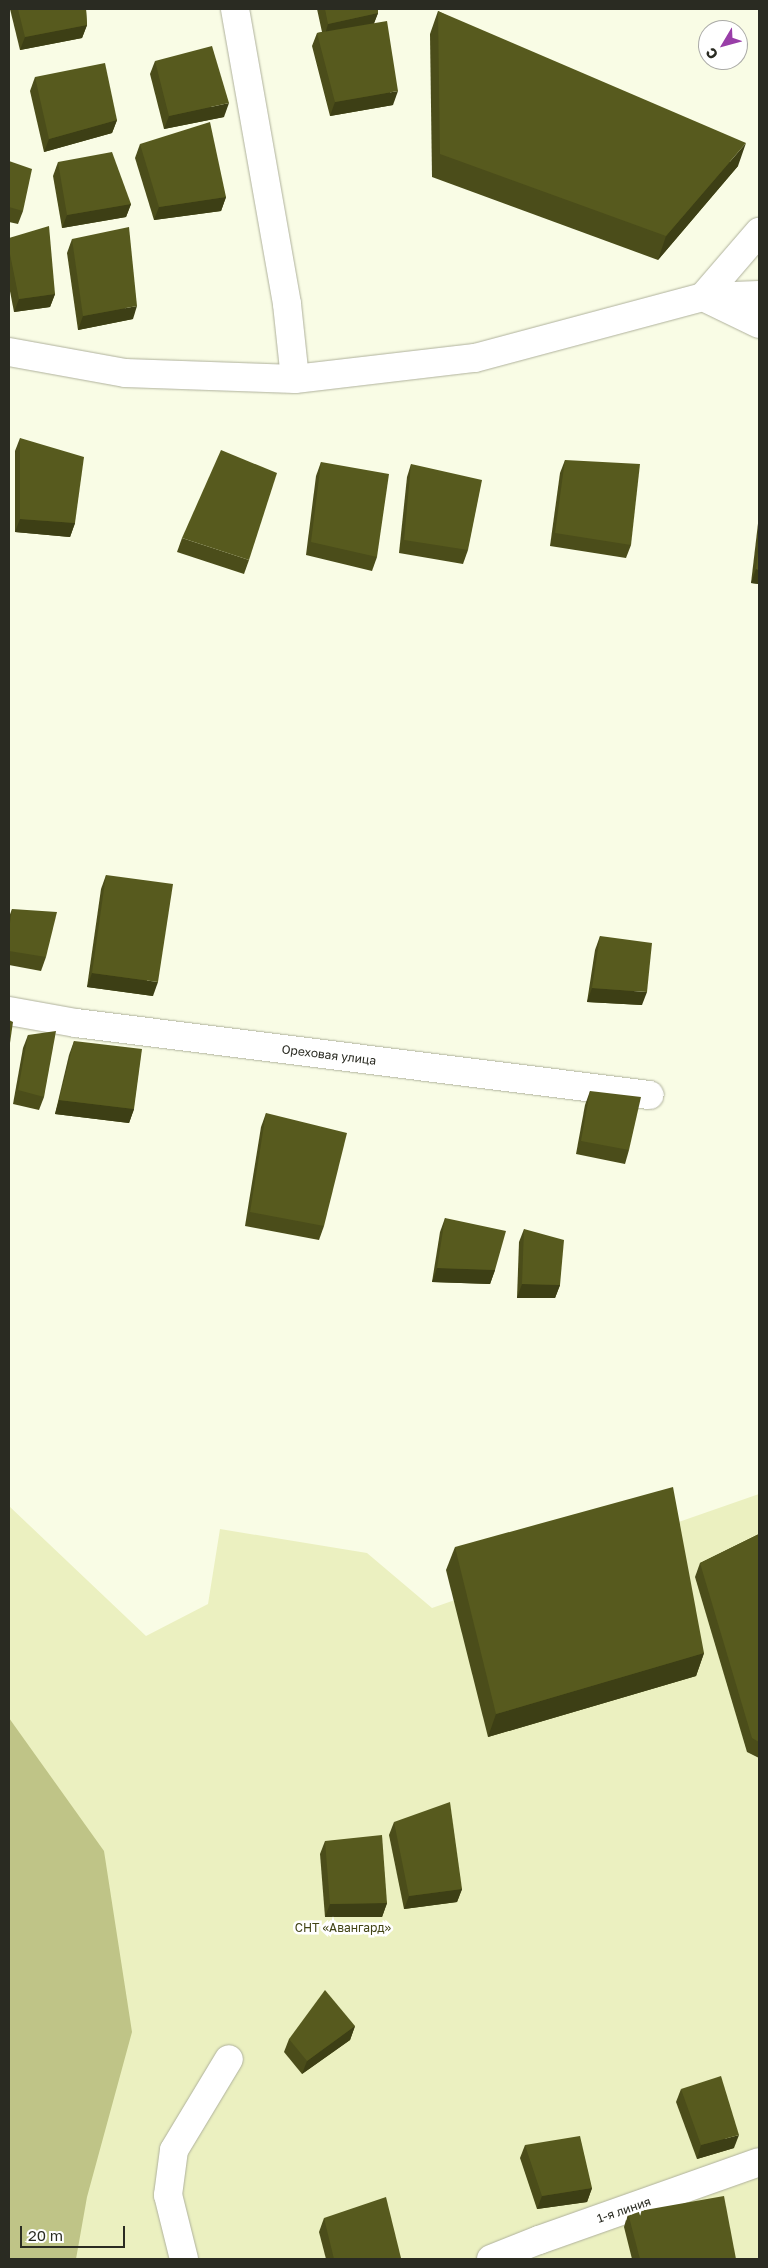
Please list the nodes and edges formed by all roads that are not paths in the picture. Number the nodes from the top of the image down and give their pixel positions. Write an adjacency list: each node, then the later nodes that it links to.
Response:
1 (235, 9): 7 (street)
2 (759, 232): 4 (street)
3 (759, 295): 4 (street)
4 (703, 297): 5 (street); 7 (street)
5 (759, 324)
6 (9, 352): 7 (street)
7 (294, 379)
8 (9, 1011): 9 (street, Ореховая улица)
9 (649, 1095)
10 (229, 2059): 12 (street)
11 (759, 2162): 13 (street, 1-я линия)
12 (184, 2259)
13 (491, 2259)

